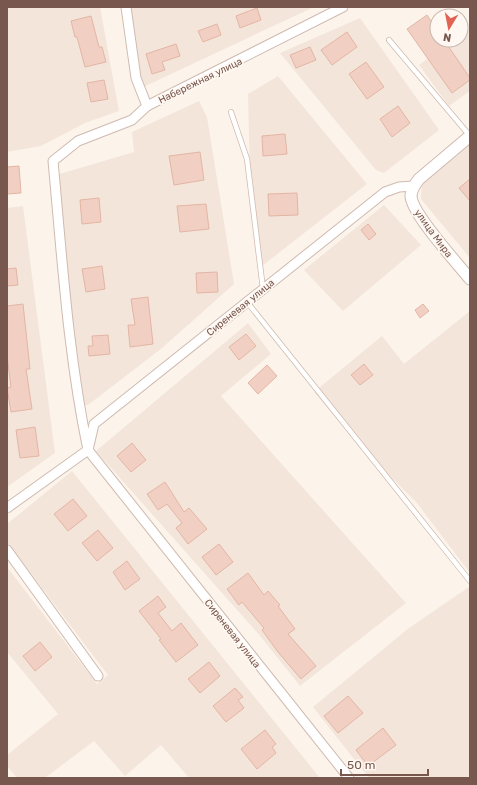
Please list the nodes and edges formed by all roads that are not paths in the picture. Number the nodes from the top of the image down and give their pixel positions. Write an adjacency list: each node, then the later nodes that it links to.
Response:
1 (126, 7): 4 (street, Набережная улица)
2 (343, 7): 4 (street, Набережная улица)
3 (389, 40): 6 (lane)
4 (147, 106): 11 (street, Сиреневая улица)
5 (231, 112): 9 (lane)
6 (470, 136): 7 (street)
7 (413, 186): 8 (street, улица Мира); 9 (street, Сиреневая улица)
8 (470, 279)
9 (263, 288): 10 (street, Сиреневая улица)
10 (247, 302): 11 (street, Сиреневая улица); 14 (lane)
11 (88, 450): 12 (street); 16 (street, Сиреневая улица)
12 (7, 508)
13 (7, 550): 15 (street)
14 (470, 581)
15 (98, 676)
16 (349, 778)

